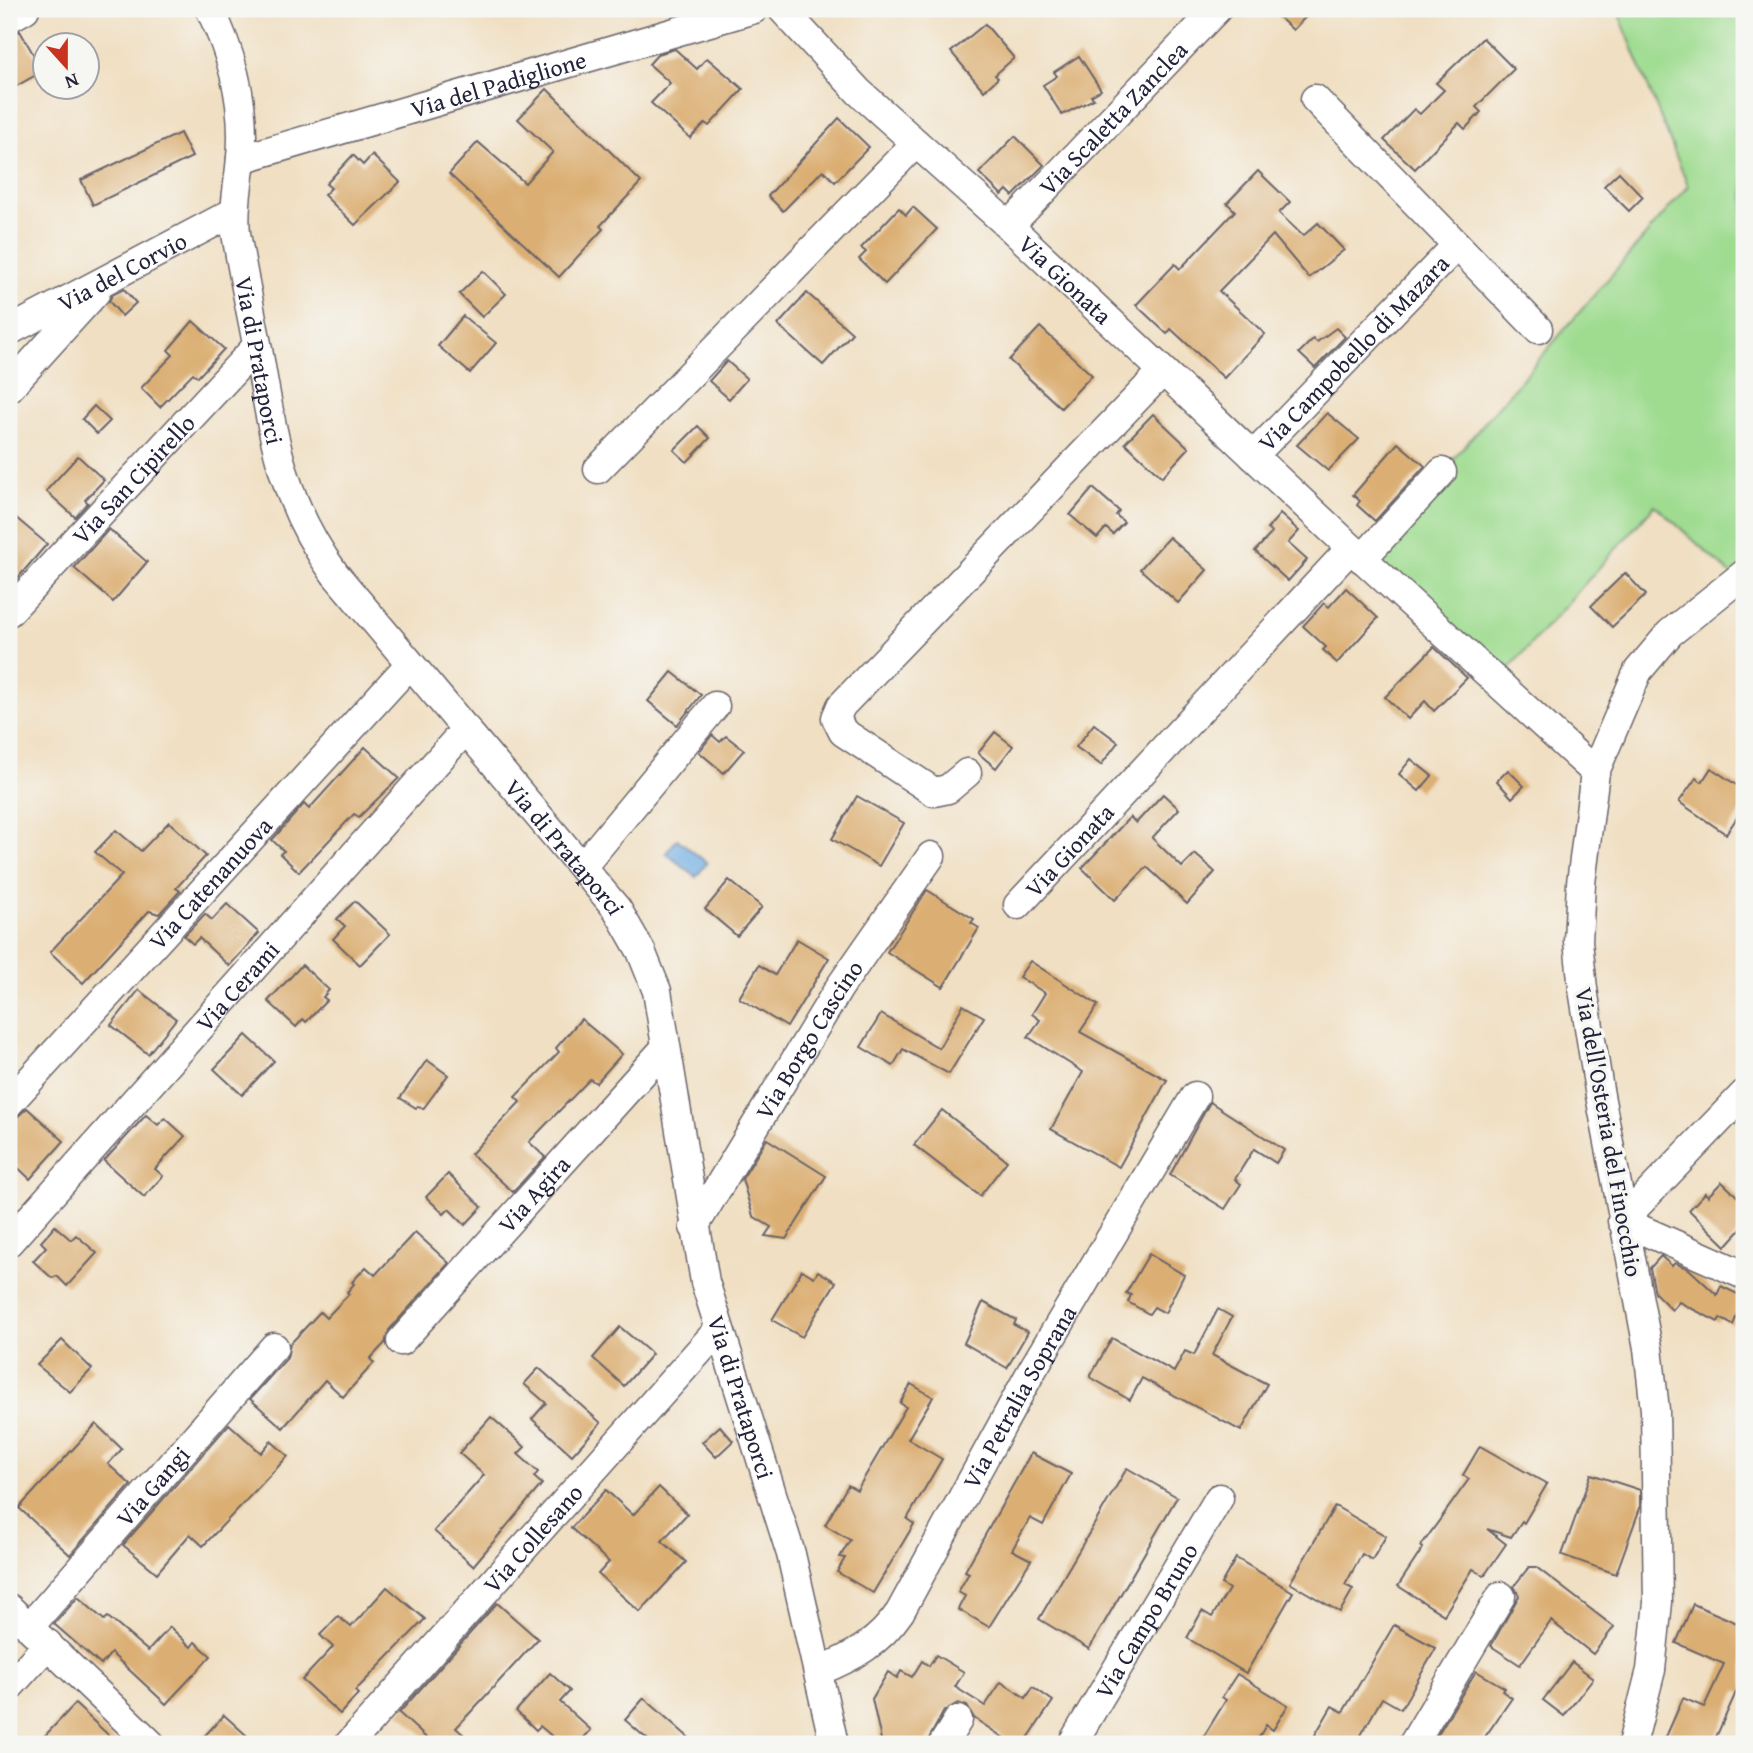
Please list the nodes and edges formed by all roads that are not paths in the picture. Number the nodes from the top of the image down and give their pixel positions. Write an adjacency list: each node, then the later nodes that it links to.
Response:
1 (25, 9): 6 (street)
2 (210, 9): 9 (street, Via di Prataporci)
3 (754, 9): 9 (street, Via del Padiglione)
4 (782, 9): 8 (street, Via Gionata)
5 (1217, 9): 11 (street, Via Scaletta Zanclea)
6 (9, 18)
7 (1315, 99): 12 (street, Via Campobello di Mazara)
8 (916, 143): 11 (street, Via Gionata); 20 (street)
9 (241, 159): 10 (street, Via di Prataporci)
10 (234, 212): 13 (street, Via del Corvio); 16 (street, Via di Prataporci)
11 (1009, 226): 17 (street, Via Gionata)
12 (1457, 245): 14 (street); 19 (street, Via Campobello di Mazara)
13 (110, 277): 15 (street, Via del Corvio); 18 (street)
14 (1538, 329)
15 (9, 331)
16 (257, 346): 24 (street, Via San Cipirello); 25 (street, Via di Prataporci)
17 (1161, 372): 19 (street, Via Gionata); 29 (street)
18 (9, 388)
19 (1253, 456): 22 (street, Via Gionata)
20 (598, 469)
21 (1442, 472): 22 (street)
22 (1356, 554): 28 (street, Via Gionata); 32 (street, Via Gionata)
23 (1744, 574): 28 (street, Via dell'Osteria del Finocchio)
24 (9, 612)
25 (409, 665): 27 (street, Via di Prataporci); 36 (street, Via Catenanuova)
26 (715, 706): 31 (street)
27 (466, 729): 31 (street, Via di Prataporci); 39 (street, Via Cerami)
28 (1595, 772): 37 (street, Via dell'Osteria del Finocchio)
29 (967, 773)
30 (931, 856): 38 (street, Via Borgo Cascino)
31 (582, 867): 33 (street, Via di Prataporci)
32 (1018, 905)
33 (666, 1047): 38 (street, Via di Prataporci); 42 (street, Via Agira)
34 (1744, 1094): 37 (street)
35 (1195, 1096): 48 (street, Via Petralia Soprana)
36 (9, 1103)
37 (1622, 1221): 40 (street); 57 (street, Via dell'Osteria del Finocchio)
38 (694, 1227): 41 (street, Via di Prataporci)
39 (9, 1242)
40 (1744, 1275)
41 (718, 1330): 48 (street, Via di Prataporci); 52 (street, Via Collesano)
42 (401, 1341)
43 (274, 1347): 47 (street, Via Gangi)
44 (1219, 1498): 55 (street, Via Campo Bruno)
45 (1501, 1596): 56 (street)
46 (9, 1608): 47 (street)
47 (39, 1635): 49 (street, Via Gangi); 51 (street)
48 (819, 1671): 53 (street, Via di Prataporci)
49 (9, 1687)
50 (958, 1720): 54 (street)
51 (151, 1744)
52 (349, 1744)
53 (834, 1744)
54 (943, 1744)
55 (1072, 1744)
56 (1413, 1744)
57 (1632, 1744)

